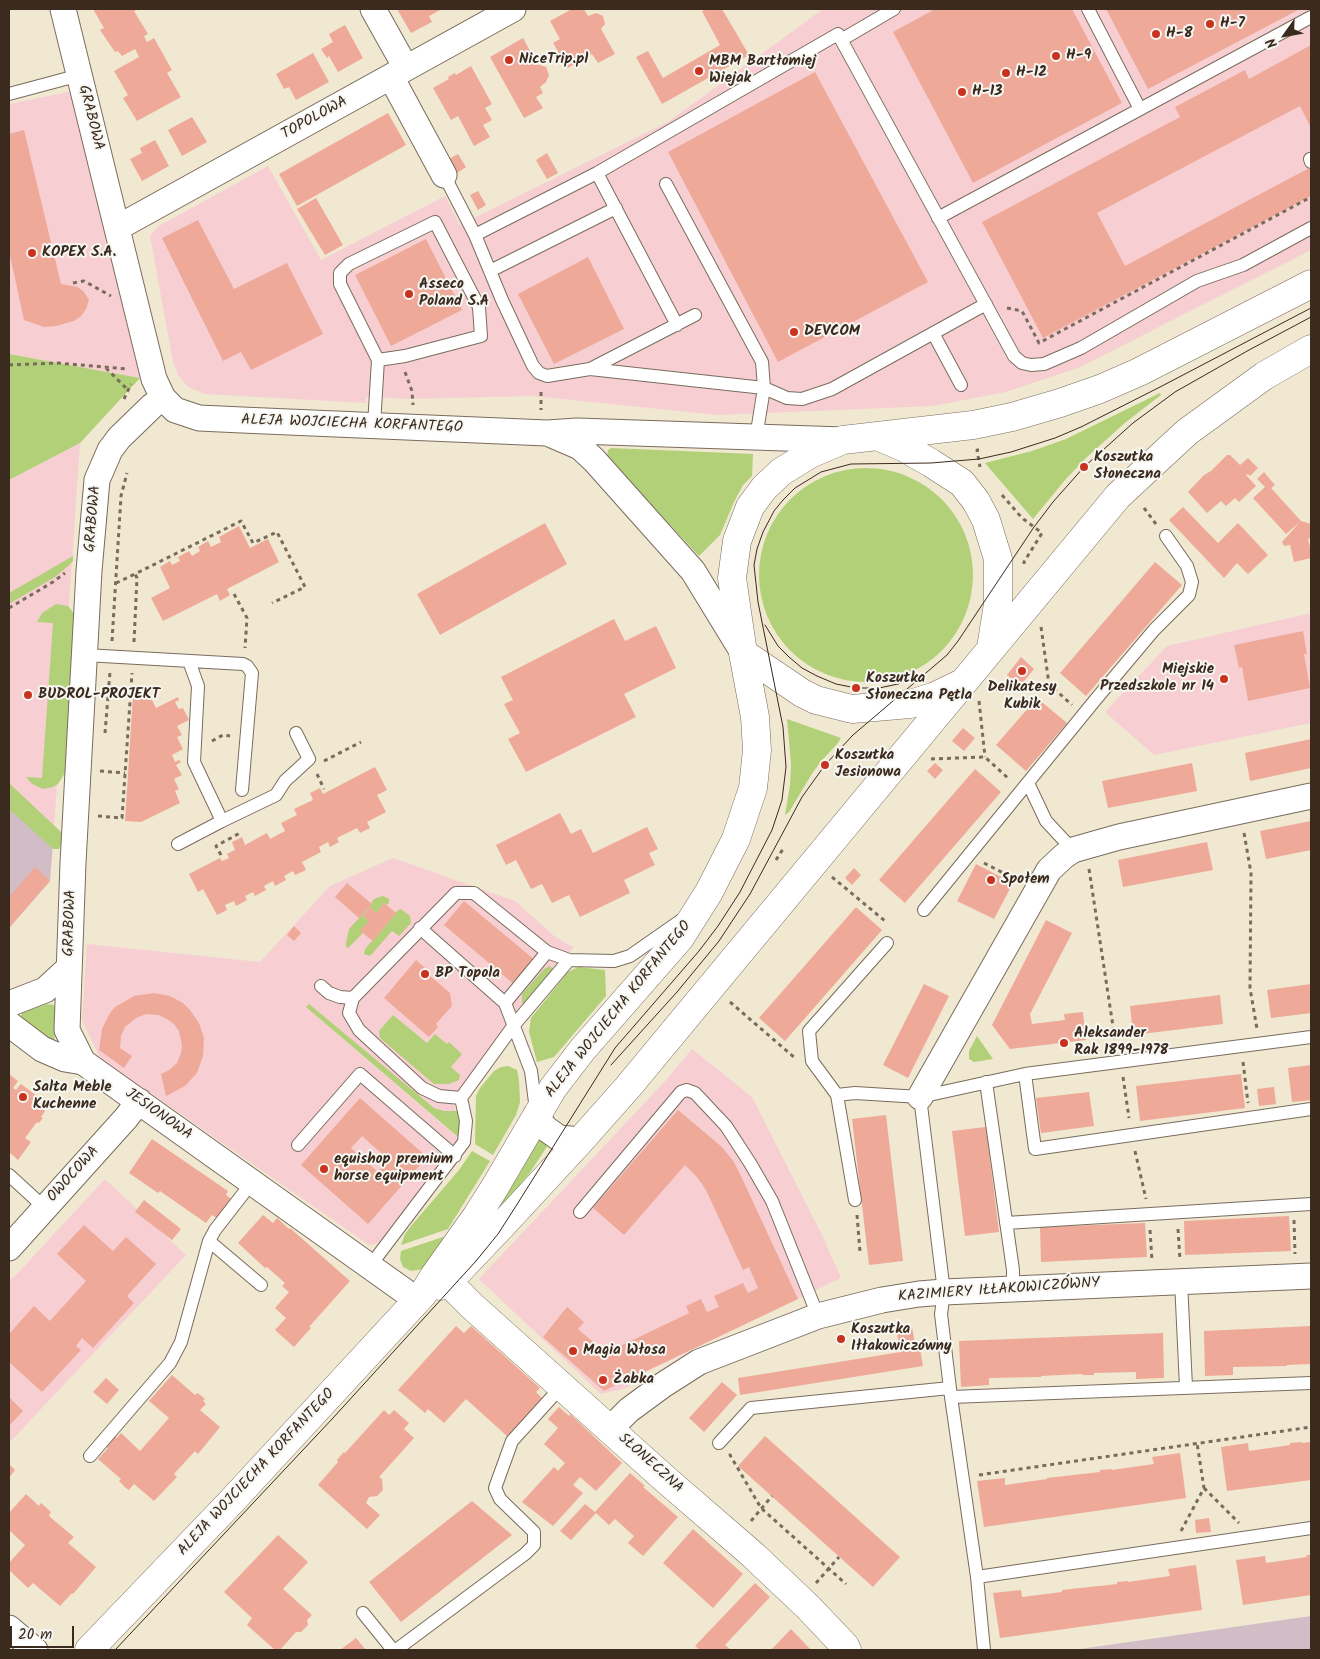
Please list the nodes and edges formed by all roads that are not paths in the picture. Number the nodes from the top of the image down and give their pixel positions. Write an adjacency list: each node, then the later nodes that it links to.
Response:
1 (63, 9): 9 (street, GRABOWA)
2 (373, 9): 8 (street)
3 (513, 9): 8 (street, TOPOLOWA)
4 (894, 9): 7 (lane)
5 (1088, 9): 11 (lane)
6 (1311, 17): 11 (lane)
7 (841, 40): 12 (lane); 16 (lane)
8 (398, 73): 13 (street); 17 (street, TOPOLOWA)
9 (80, 75): 10 (lane); 17 (street, GRABOWA)
10 (9, 94)
11 (1140, 109): 16 (lane)
12 (597, 173): 15 (lane); 19 (lane)
13 (444, 175): 19 (lane)
14 (666, 184): 30 (lane)
15 (616, 208): 20 (lane); 24 (lane)
16 (938, 218): 22 (lane)
17 (117, 228): 31 (street, GRABOWA)
18 (1311, 228): 22 (lane)
19 (475, 235): 20 (lane)
20 (490, 271): 28 (lane)
21 (1311, 284): 35 (main road)
22 (986, 304): 25 (lane)
23 (695, 315): 24 (lane)
24 (677, 325): 28 (lane)
25 (933, 333): 29 (lane); 30 (lane)
26 (1311, 349): 40 (main road)
27 (378, 360): 27 (lane); 33 (lane)
28 (590, 369): 30 (lane)
29 (960, 385)
30 (764, 388): 36 (lane)
31 (162, 398): 33 (street, ALEJA WOJCIECHA KORFANTEGO); 42 (street, GRABOWA)
32 (544, 424): 33 (street, ALEJA WOJCIECHA KORFANTEGO); 34 (street, ALEJA WOJCIECHA KORFANTEGO); 38 (street, ALEJA WOJCIECHA KORFANTEGO)
33 (374, 426)
34 (608, 432): 36 (street, ALEJA WOJCIECHA KORFANTEGO); 38 (street)
35 (875, 436): 37 (main road); 40 (main road)
36 (756, 438): 37 (street, ALEJA WOJCIECHA KORFANTEGO)
37 (843, 440): 41 (main road)
38 (594, 460): 41 (street, ALEJA WOJCIECHA KORFANTEGO)
39 (1166, 536): 46 (lane)
40 (991, 649): 44 (main road, ALEJA WOJCIECHA KORFANTEGO)
41 (743, 653): 44 (main road); 52 (main road, ALEJA WOJCIECHA KORFANTEGO)
42 (85, 655): 43 (lane); 58 (street, GRABOWA)
43 (189, 661): 47 (lane); 49 (lane)
44 (976, 690): 75 (main road, ALEJA WOJCIECHA KORFANTEGO)
45 (296, 734): 49 (lane)
46 (1025, 786): 51 (lane); 53 (lane)
47 (242, 790)
48 (1311, 796): 51 (street)
49 (222, 821): 50 (lane)
50 (178, 844)
51 (1081, 857): 70 (street)
52 (699, 908): 57 (lane); 74 (main road, ALEJA WOJCIECHA KORFANTEGO)
53 (924, 910)
54 (420, 928): 56 (lane); 60 (lane); 61 (lane)
55 (888, 943): 69 (lane)
56 (547, 952): 57 (lane); 61 (lane)
57 (569, 960): 64 (lane)
58 (69, 968): 62 (street); 66 (street, GRABOWA)
59 (321, 986): 60 (lane)
60 (352, 998): 71 (lane)
61 (505, 1003): 64 (lane)
62 (9, 1004)
63 (9, 1024): 66 (street, JESIONOWA)
64 (514, 1025): 71 (lane); 74 (lane)
65 (1311, 1037): 67 (lane)
66 (83, 1062): 72 (street, JESIONOWA)
67 (1025, 1074): 68 (lane); 73 (lane)
68 (986, 1082): 70 (lane); 85 (lane)
69 (837, 1095): 70 (lane); 80 (lane)
70 (920, 1097): 94 (lane)
71 (461, 1098): 77 (lane)
72 (139, 1101): 79 (street, JESIONOWA); 82 (street, OWOCOWA)
73 (1311, 1109)
74 (536, 1115): 75 (street); 84 (main road, ALEJA WOJCIECHA KORFANTEGO)
75 (581, 1140): 91 (main road, ALEJA WOJCIECHA KORFANTEGO)
76 (298, 1146): 77 (lane)
77 (455, 1156): 88 (lane)
78 (9, 1175): 82 (lane)
79 (253, 1182): 86 (lane); 88 (street, JESIONOWA)
80 (855, 1200)
81 (1311, 1204): 85 (lane)
82 (45, 1208): 87 (street, OWOCOWA)
83 (580, 1212): 96 (lane)
84 (476, 1217): 91 (main road); 95 (main road, ALEJA WOJCIECHA KORFANTEGO)
85 (1006, 1223): 93 (lane)
86 (209, 1241): 92 (lane); 103 (lane)
87 (9, 1248)
88 (370, 1266): 95 (street, JESIONOWA)
89 (1303, 1269): 90 (street, KAZIMIERY IŁŁAKOWICZÓWNY)
90 (1180, 1274): 93 (street, KAZIMIERY IŁŁAKOWICZÓWNY); 99 (lane)
91 (448, 1282): 95 (main road, ALEJA WOJCIECHA KORFANTEGO); 98 (main road, SŁONECZNA)
92 (261, 1285)
93 (1013, 1289): 94 (street, KAZIMIERY IŁŁAKOWICZÓWNY)
94 (944, 1292): 96 (street, KAZIMIERY IŁŁAKOWICZÓWNY); 100 (lane)
95 (420, 1297): 109 (main road, ALEJA WOJCIECHA KORFANTEGO)
96 (818, 1316): 101 (street, KAZIMIERY IŁŁAKOWICZÓWNY)
97 (1311, 1383): 99 (lane)
98 (562, 1386): 101 (main road, SŁONECZNA); 110 (lane)
99 (1186, 1388): 100 (lane)
100 (951, 1392): 102 (lane); 105 (lane)
101 (610, 1429): 111 (main road, SŁONECZNA)
102 (719, 1443)
103 (90, 1456)
104 (1311, 1528): 105 (lane)
105 (977, 1577): 112 (lane)
106 (363, 1613): 110 (lane)
107 (9, 1628): 108 (street)
108 (35, 1650)
109 (89, 1650)
110 (394, 1650)
111 (847, 1650)
112 (984, 1650)

